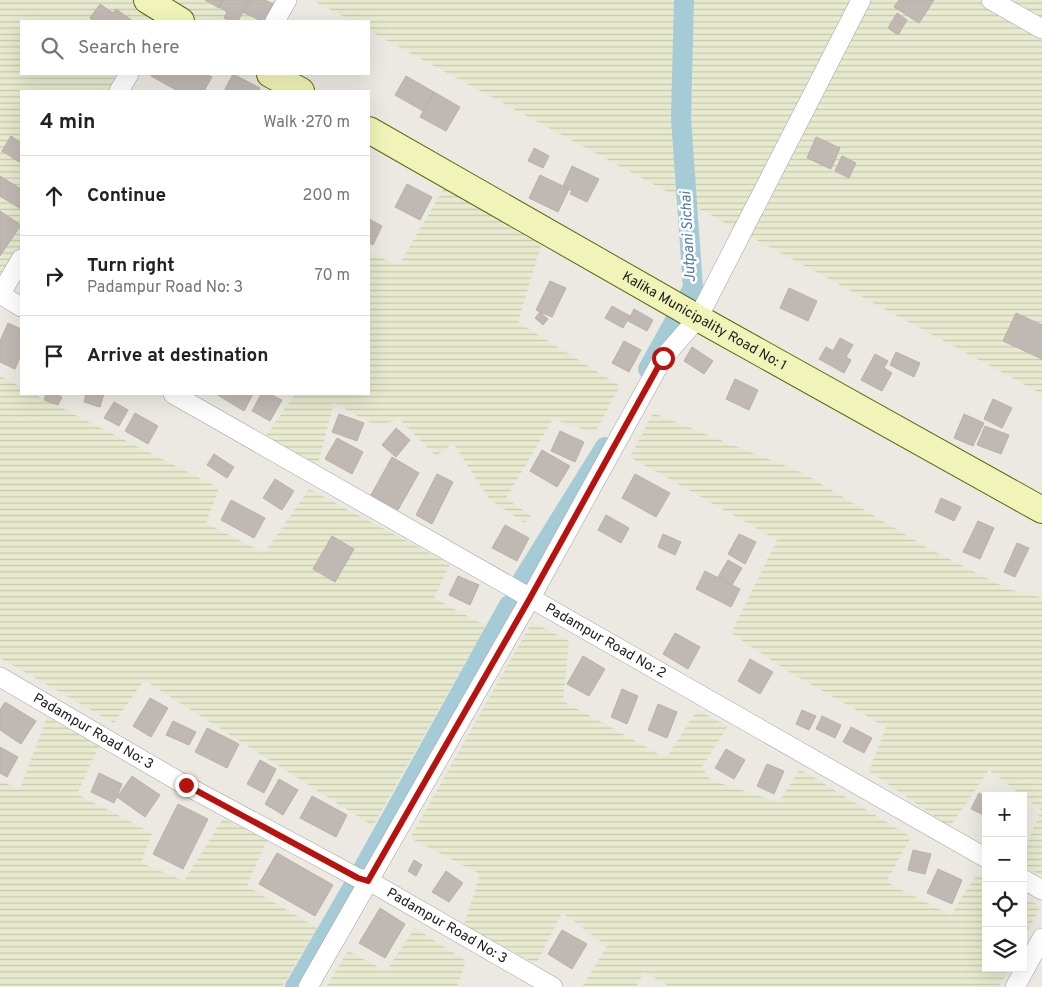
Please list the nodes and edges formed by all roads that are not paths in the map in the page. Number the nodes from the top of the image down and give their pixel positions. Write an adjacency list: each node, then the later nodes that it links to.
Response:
1 (287, 0): 4 (street)
2 (861, 0): 14 (street)
3 (991, 0): 5 (street)
4 (276, 20)
5 (1042, 29)
6 (129, 75): 8 (street)
7 (272, 75): 9 (street)
8 (120, 90)
9 (299, 90)
10 (370, 131): 14 (street, Kalika Municipality Road No: 1)
11 (20, 260): 12 (street)
12 (0, 294): 13 (street)
13 (20, 305)
14 (698, 318): 16 (street, Kalika Municipality Road No: 1); 17 (street)
15 (175, 395): 17 (street, Padampur Road No: 2)
16 (1042, 510)
17 (530, 598): 19 (street, Padampur Road No: 2); 20 (street)
18 (0, 677): 20 (street, Padampur Road No: 3)
19 (982, 856)
20 (368, 881): 24 (street); 25 (street, Padampur Road No: 3)
21 (1027, 881): 22 (street)
22 (1042, 890)
23 (1042, 938): 26 (street)
24 (308, 987)
25 (553, 987)
26 (1015, 987)

